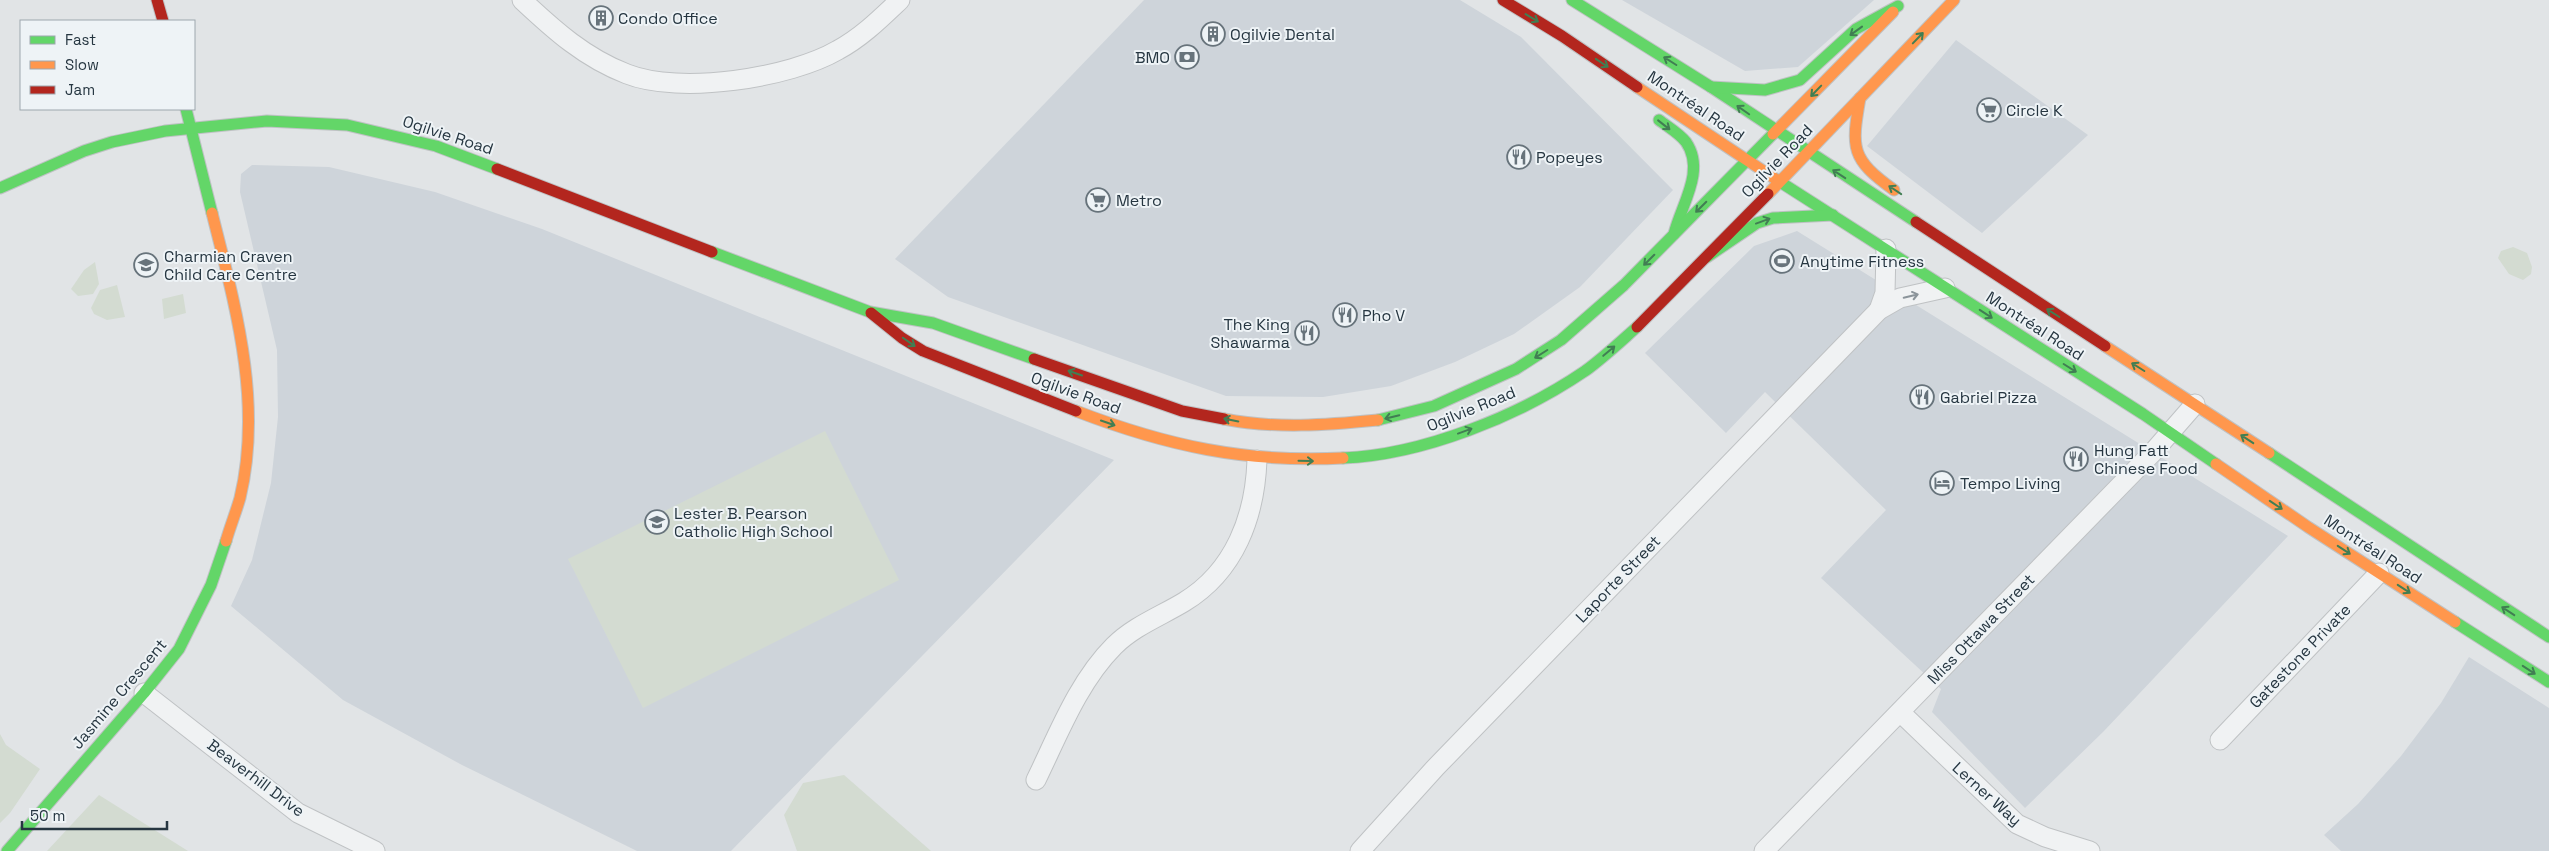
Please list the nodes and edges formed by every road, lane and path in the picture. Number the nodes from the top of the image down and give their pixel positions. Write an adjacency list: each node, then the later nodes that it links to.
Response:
1 (157, 0): 8 (main road)
2 (522, 0): 3 (street)
3 (900, 0)
4 (1503, 0): 9 (main road, Montréal Road, one-way to 9)
5 (1572, 0): 11 (main road, Montréal Road, one-way to 5)
6 (1954, 0): 12 (main road, Ogilvie Road, one-way to 6)
7 (1901, 3): 11 (main road, one-way to 11); 16 (main road, Ogilvie Road, one-way to 16)
8 (163, 20)
9 (1562, 36): 10 (main road); 18 (main road, Montréal Road, one-way to 18)
10 (1616, 87)
11 (1711, 87): 16 (main road, Montréal Road, one-way to 11)
12 (1860, 98): 17 (main road, Ogilvie Road); 21 (main road, one-way to 12)
13 (186, 110): 15 (main road, Jasmine Crescent)
14 (1652, 115): 24 (main road, one-way to 24)
15 (191, 128): 20 (main road, Ogilvie Road); 30 (main road, Ogilvie Road); 37 (main road, Jasmine Crescent)
16 (1776, 131): 17 (main road, Montréal Road); 18 (main road, Ogilvie Road)
17 (1807, 152): 19 (main road, Ogilvie Road); 27 (main road, Montréal Road, one-way to 17)
18 (1748, 160): 19 (main road, Montréal Road); 24 (main road, Ogilvie Road, one-way to 24)
19 (1780, 181): 22 (main road, Montréal Road); 26 (main road, Ogilvie Road)
20 (0, 188)
21 (1906, 198)
22 (1833, 215): 25 (main road, Montréal Road); 26 (main road, one-way to 22)
23 (1945, 227): 27 (main road)
24 (1674, 234): 30 (main road, Ogilvie Road, one-way to 30)
25 (1886, 249): 28 (main road, Montréal Road); 29 (street, Laporte Street)
26 (1707, 257): 33 (main road, Ogilvie Road, one-way to 26)
27 (1968, 258): 31 (main road, Montréal Road, one-way to 27)
28 (1945, 288): 29 (street, Laporte Street, one-way to 28); 32 (main road, Montréal Road, one-way to 32)
29 (1879, 310): 43 (street, Laporte Street)
30 (870, 312): 33 (main road, Ogilvie Road, one-way to 33)
31 (2195, 404): 32 (street, Miss Ottawa Street); 35 (main road, Montréal Road, one-way to 31)
32 (2170, 433): 34 (main road, Montréal Road, one-way to 34); 38 (street, Miss Ottawa Street)
33 (1257, 460): 40 (street)
34 (2379, 573): 36 (main road, Montréal Road, one-way to 36); 39 (street, Gatestone Private)
35 (2549, 638)
36 (2549, 682)
37 (144, 693): 41 (main road, Jasmine Crescent); 42 (street, Beaverhill Drive)
38 (1900, 712): 44 (street, Miss Ottawa Street); 45 (street, Lerner Way)
39 (2220, 740)
40 (1036, 780)
41 (8, 851)
42 (375, 851)
43 (1360, 851)
44 (1764, 851)
45 (2090, 851)

